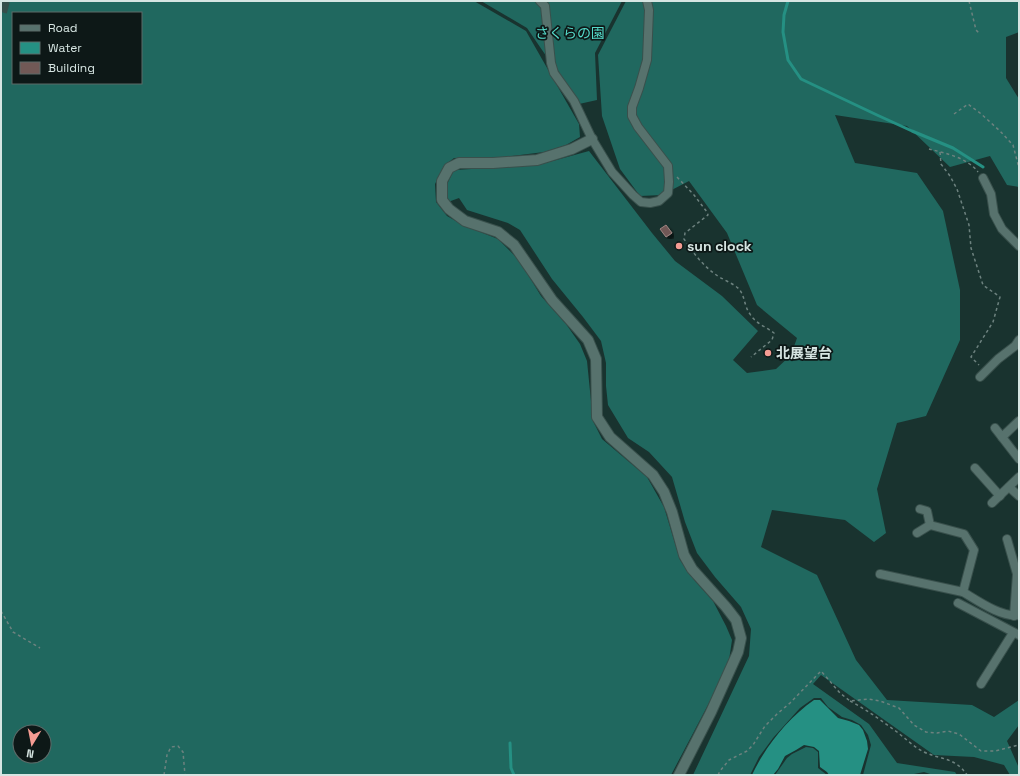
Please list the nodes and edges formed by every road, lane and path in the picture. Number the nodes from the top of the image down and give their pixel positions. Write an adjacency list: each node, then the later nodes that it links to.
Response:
1 (540, 1): 6 (street)
2 (647, 1): 9 (street)
3 (968, 1): 4 (path)
4 (980, 34)
5 (954, 114): 10 (path)
6 (592, 139): 9 (street); 44 (street)
7 (929, 149): 8 (path)
8 (940, 152): 11 (path); 15 (path)
9 (668, 167): 14 (path)
10 (1019, 168)
11 (983, 178): 12 (street)
12 (1019, 246)
13 (1019, 340): 15 (street)
14 (751, 357)
15 (983, 374)
16 (1019, 421): 18 (street)
17 (995, 428): 18 (street)
18 (1002, 437): 19 (street)
19 (1019, 459)
20 (976, 468): 23 (street)
21 (1019, 477): 22 (street)
22 (1009, 487): 23 (street); 24 (street)
23 (1000, 496): 25 (street)
24 (1019, 496)
25 (992, 503)
26 (920, 509): 27 (street)
27 (930, 525): 28 (street); 31 (street)
28 (917, 533)
29 (1007, 540): 35 (street)
30 (880, 574): 31 (street)
31 (963, 592): 33 (street)
32 (958, 603): 36 (street)
33 (991, 608): 35 (street); 36 (street)
34 (1, 611): 38 (path)
35 (1016, 616)
36 (984, 621): 37 (street)
37 (1016, 634): 39 (street)
38 (40, 648)
39 (981, 684)
40 (850, 701): 41 (path); 45 (path); 46 (path)
41 (1019, 745)
42 (164, 775): 43 (path)
43 (185, 775)
44 (679, 775)
45 (718, 775)
46 (967, 775)

